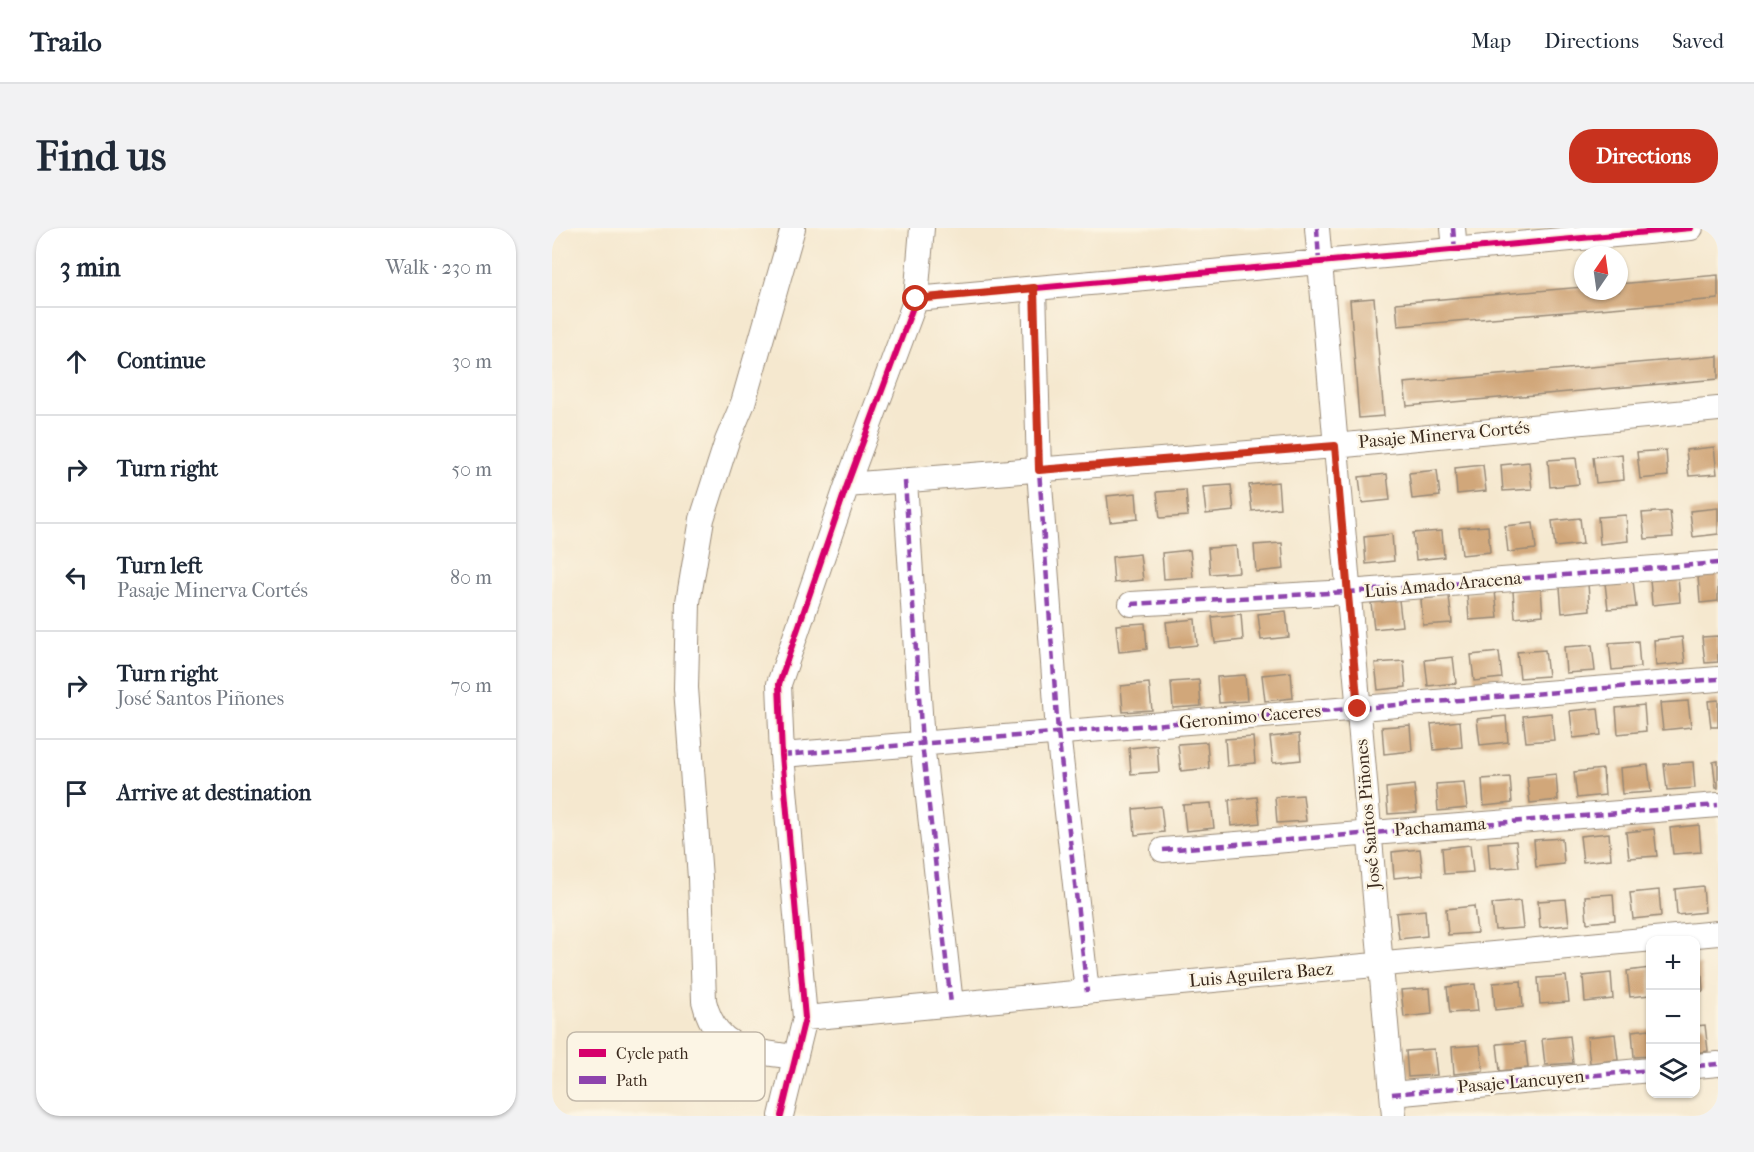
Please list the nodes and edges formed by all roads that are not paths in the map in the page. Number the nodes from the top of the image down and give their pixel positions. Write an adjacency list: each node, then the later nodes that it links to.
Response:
1 (793, 228): 31 (street)
2 (922, 228): 9 (street)
3 (1317, 228): 7 (street, José Santos Piñones)
4 (1691, 228): 5 (street)
5 (1581, 233): 6 (street)
6 (1454, 239): 7 (street)
7 (1319, 262): 8 (street); 11 (street, José Santos Piñones)
8 (1034, 288): 9 (street); 12 (street)
9 (916, 299): 14 (street)
10 (1718, 409): 11 (street, Pasaje Minerva Cortés)
11 (1335, 446): 12 (street, Pasaje Minerva Cortés); 16 (street, José Santos Piñones)
12 (1039, 470): 13 (street, Pasaje Minerva Cortés); 20 (street)
13 (905, 481): 14 (street, Pasaje Minerva Cortés); 21 (street)
14 (847, 485): 22 (street)
15 (1718, 563): 16 (street, Luis Amado Aracena)
16 (1348, 592): 17 (street, Luis Amado Aracena); 19 (street, José Santos Piñones)
17 (1131, 604)
18 (1718, 680): 19 (street, Geronimo Caceres)
19 (1358, 709): 20 (street, Geronimo Caceres); 24 (street, José Santos Piñones)
20 (1058, 732): 21 (street, Geronimo Caceres); 28 (street)
21 (922, 743): 22 (street, Geronimo Caceres); 29 (street)
22 (782, 754): 30 (street)
23 (1718, 805): 24 (street, Pachamama)
24 (1369, 832): 25 (street, Pachamama); 27 (street, José Santos Piñones)
25 (1163, 850)
26 (1718, 933): 27 (street, Luis Aguilera Baez)
27 (1381, 964): 28 (street, Luis Aguilera Baez); 37 (street, José Santos Piñones)
28 (1087, 992): 29 (street, Luis Aguilera Baez)
29 (951, 1004): 30 (street, Luis Aguilera Baez)
30 (805, 1018): 33 (street)
31 (719, 1032)
32 (765, 1053): 33 (street)
33 (795, 1057): 38 (street)
34 (1718, 1064): 35 (street)
35 (1700, 1066)
36 (1646, 1071): 37 (street, Pasaje Lancuyen)
37 (1393, 1105)
38 (781, 1116)

